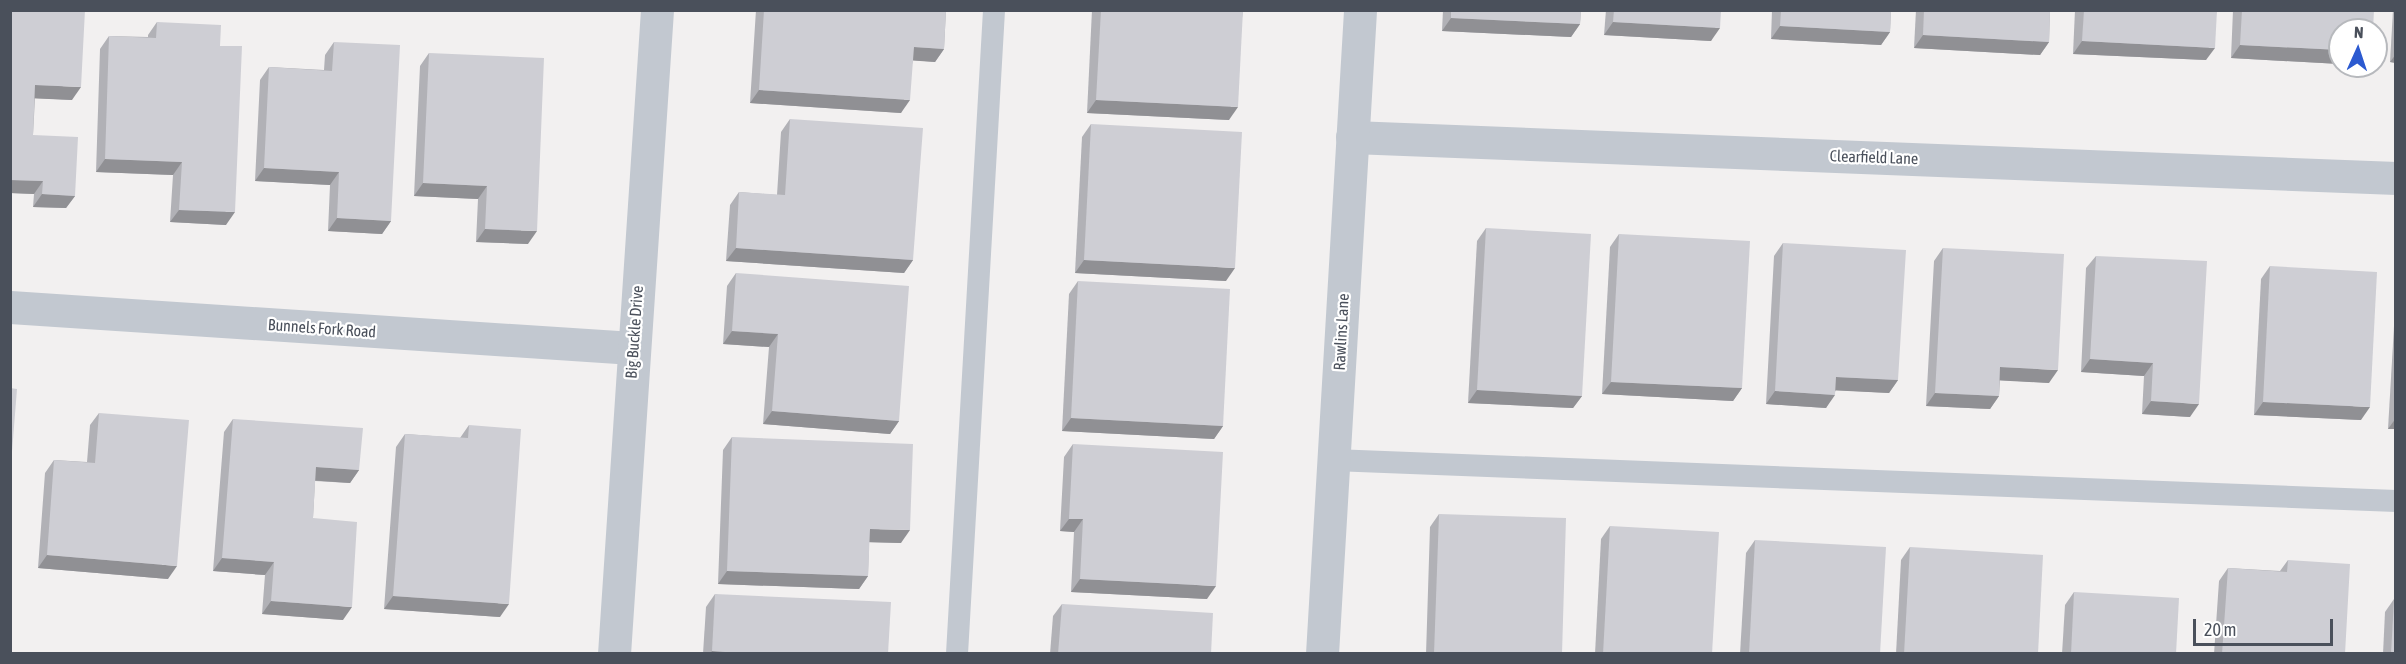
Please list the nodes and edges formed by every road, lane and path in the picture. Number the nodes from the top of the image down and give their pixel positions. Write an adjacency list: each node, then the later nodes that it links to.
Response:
1 (657, 10): 7 (street, Big Buckle Drive)
2 (994, 10): 11 (lane)
3 (1359, 10): 4 (street, Rawlins Lane)
4 (1352, 137): 5 (street, Clearfield Lane); 8 (street, Rawlins Lane)
5 (2396, 178)
6 (10, 307): 7 (street, Bunnels Fork Road)
7 (633, 348): 10 (street, Big Buckle Drive)
8 (1333, 460): 9 (lane); 12 (street, Rawlins Lane)
9 (2396, 501)
10 (614, 654)
11 (957, 654)
12 (1322, 654)

